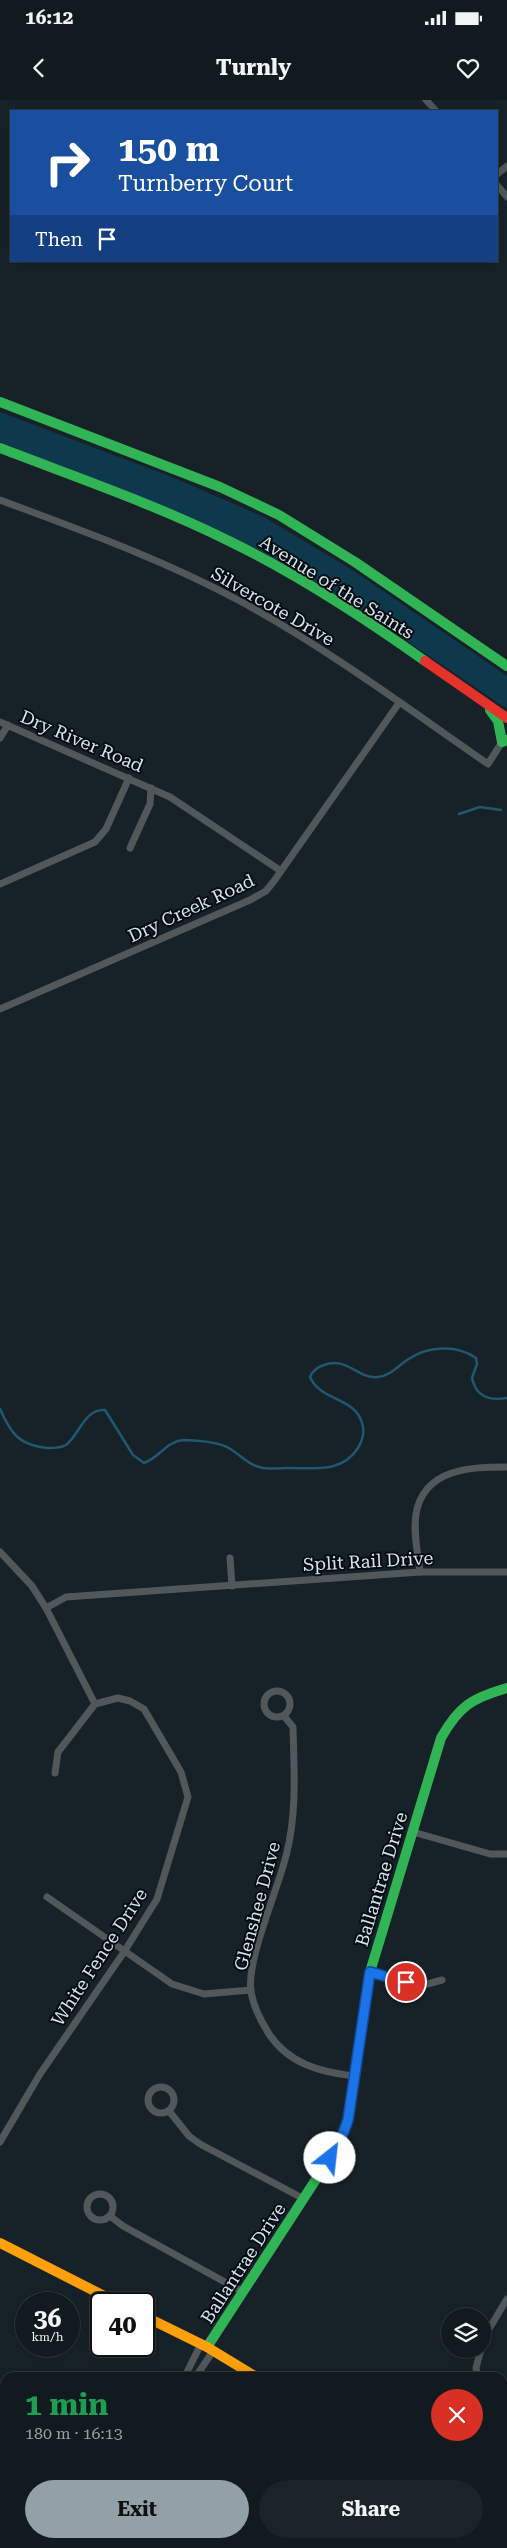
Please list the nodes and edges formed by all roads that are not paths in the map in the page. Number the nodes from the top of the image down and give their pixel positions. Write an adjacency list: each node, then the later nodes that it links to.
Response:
1 (426, 100): 2 (street)
2 (435, 110)
3 (498, 186): 4 (street)
4 (507, 197)
5 (0, 402): 8 (main road, Avenue of the Saints)
6 (0, 448): 10 (main road, Avenue of the Saints)
7 (0, 500): 9 (street, Silvercote Drive)
8 (507, 666)
9 (398, 702): 15 (street, Silvercote Drive); 19 (street, Dry Creek Road)
10 (486, 703): 11 (main road, Avenue of the Saints); 15 (main road)
11 (507, 718)
12 (0, 722): 13 (street, Dry River Road)
13 (8, 726): 14 (street); 16 (street, Dry River Road)
14 (0, 738)
15 (505, 741)
16 (129, 778): 17 (street, Dry River Road); 20 (street)
17 (151, 788): 18 (street, Dry River Road); 19 (street, Dry River Road)
18 (130, 848)
19 (281, 871): 21 (street, Dry Creek Road)
20 (0, 884)
21 (0, 1009)
22 (507, 1467): 25 (street)
23 (0, 1552): 28 (street)
24 (230, 1558): 27 (street)
25 (420, 1572): 26 (street, Split Rail Drive); 27 (street, Split Rail Drive)
26 (507, 1572)
27 (232, 1586): 28 (street, Split Rail Drive)
28 (46, 1608): 30 (street)
29 (507, 1688): 33 (main road, Ballantrae Drive)
30 (95, 1704): 32 (street); 36 (street, White Fence Drive)
31 (284, 1716): 39 (street, Glenshee Drive)
32 (56, 1773)
33 (413, 1832): 34 (street); 37 (main road, Ballantrae Drive)
34 (507, 1855)
35 (47, 1897): 36 (street)
36 (124, 1952): 39 (street); 42 (street, White Fence Drive)
37 (370, 1972): 38 (street); 40 (main road, Ballantrae Drive)
38 (442, 1980)
39 (251, 1990): 40 (street, Glenshee Drive)
40 (354, 2076): 43 (main road, Ballantrae Drive)
41 (169, 2111): 43 (street)
42 (0, 2142)
43 (304, 2199): 47 (main road, Ballantrae Drive)
44 (110, 2216): 47 (street)
45 (0, 2243): 46 (main road)
46 (96, 2292)
47 (243, 2292): 51 (main road, Ballantrae Drive)
48 (507, 2299): 50 (street)
49 (155, 2322): 51 (main road)
50 (491, 2326)
51 (207, 2348): 53 (street); 54 (street); 55 (main road)
52 (479, 2358): 56 (street)
53 (189, 2372)
54 (197, 2372)
55 (248, 2372)
56 (477, 2372)

